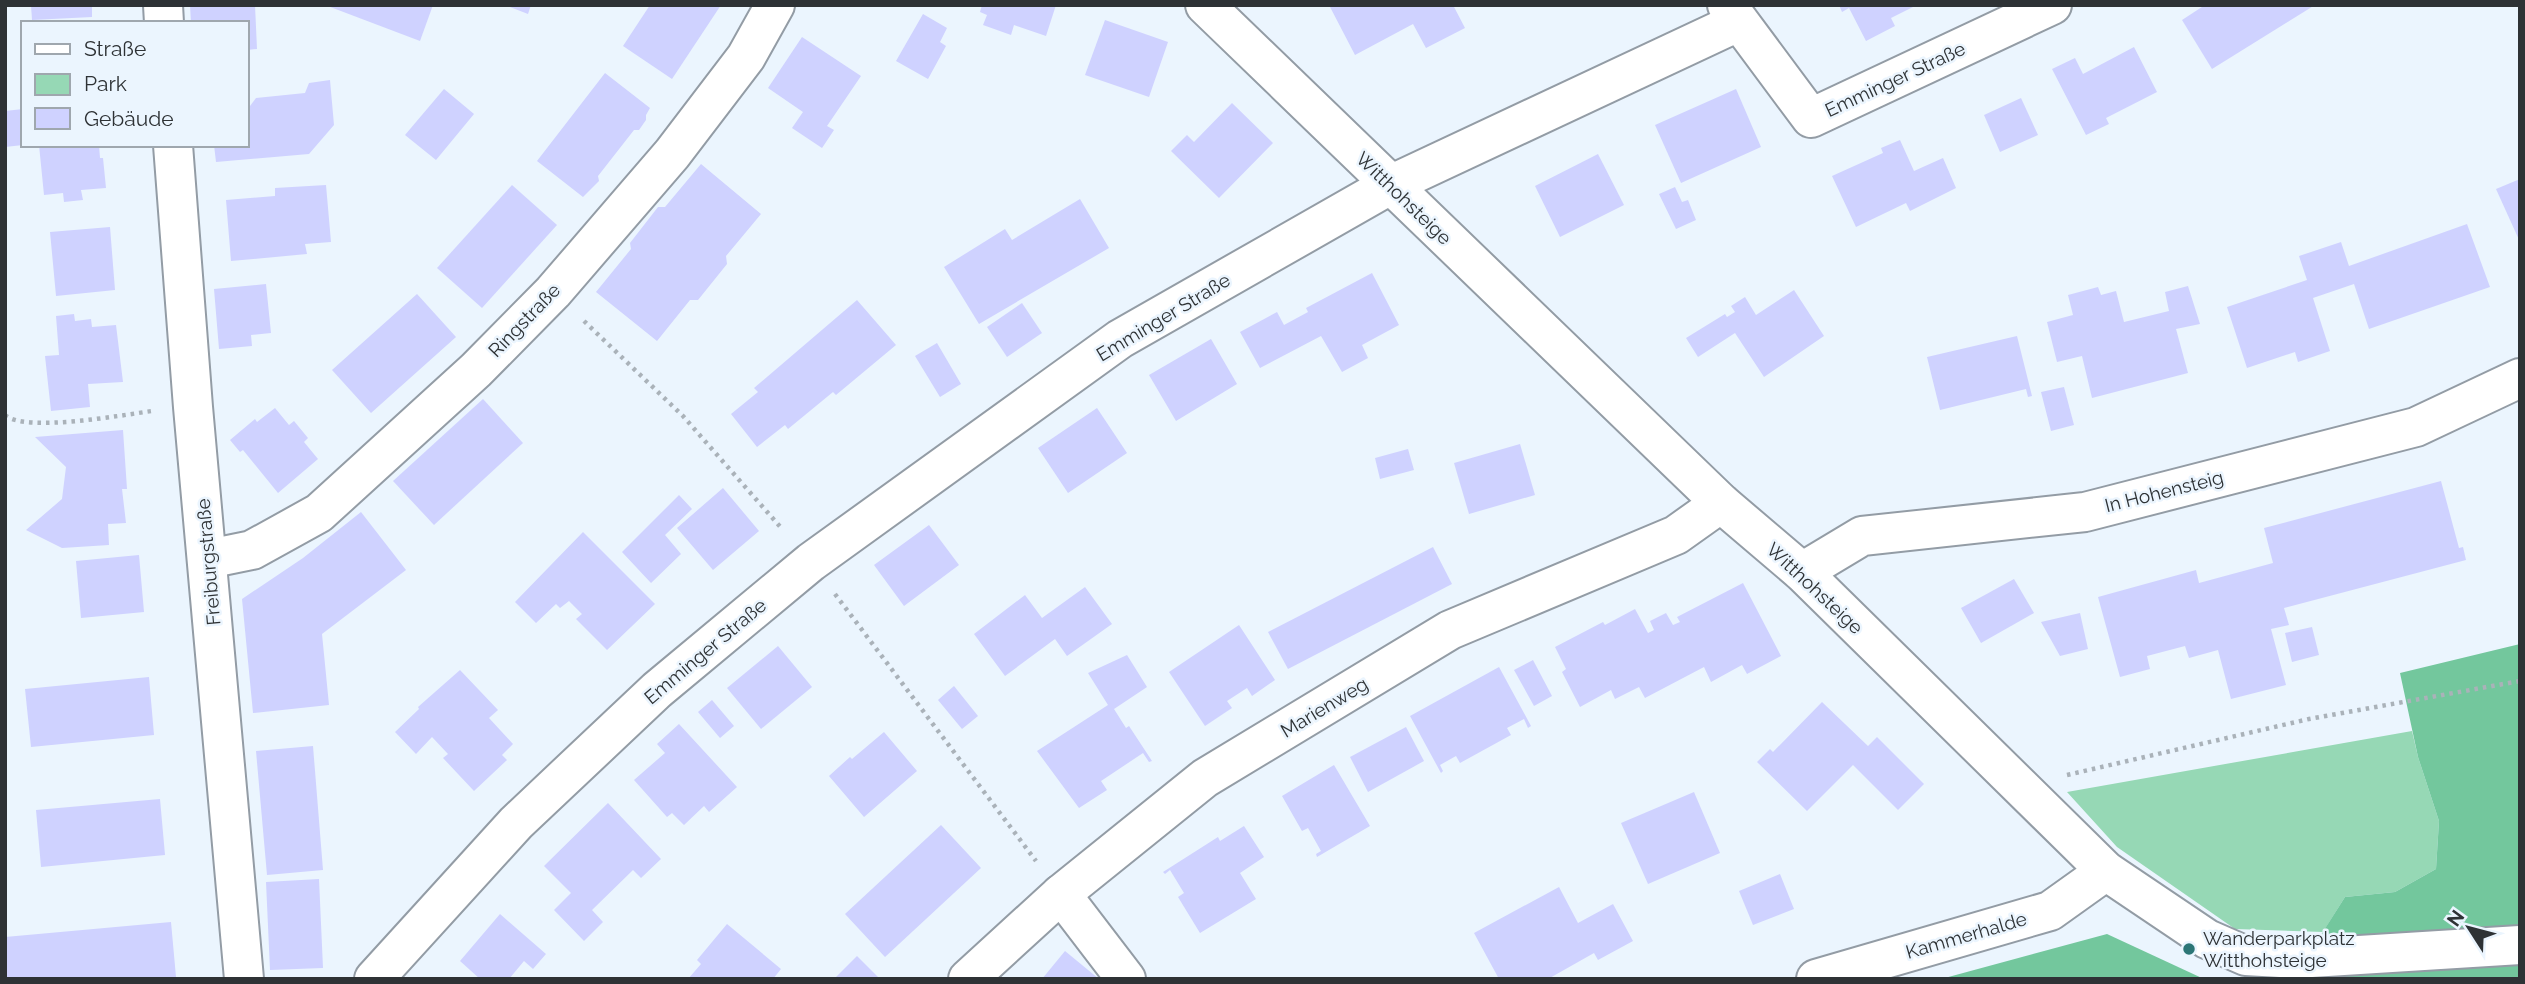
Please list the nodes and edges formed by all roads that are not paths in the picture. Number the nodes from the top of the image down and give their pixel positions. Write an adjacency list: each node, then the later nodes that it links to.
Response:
1 (775, 5): 9 (street, Ringstraße)
2 (1205, 5): 6 (street, Witthohsteige)
3 (2052, 5): 4 (street, Emminger Straße)
4 (1733, 13): 6 (street, Emminger Straße)
5 (173, 147): 9 (street, Freiburgstraße)
6 (1390, 185): 8 (street, Witthohsteige); 15 (street, Emminger Straße)
7 (2520, 378): 10 (street, In Hohensteig)
8 (1721, 503): 10 (street, Witthohsteige); 12 (street, Marienweg)
9 (208, 559): 14 (street, Freiburgstraße)
10 (1802, 572): 11 (street, Witthohsteige)
11 (2106, 872): 13 (street, Witthohsteige); 18 (street, Kammerhalde)
12 (1061, 894): 16 (street, Marienweg); 17 (street)
13 (2520, 945)
14 (244, 979)
15 (374, 979)
16 (968, 979)
17 (1126, 979)
18 (1816, 979)

